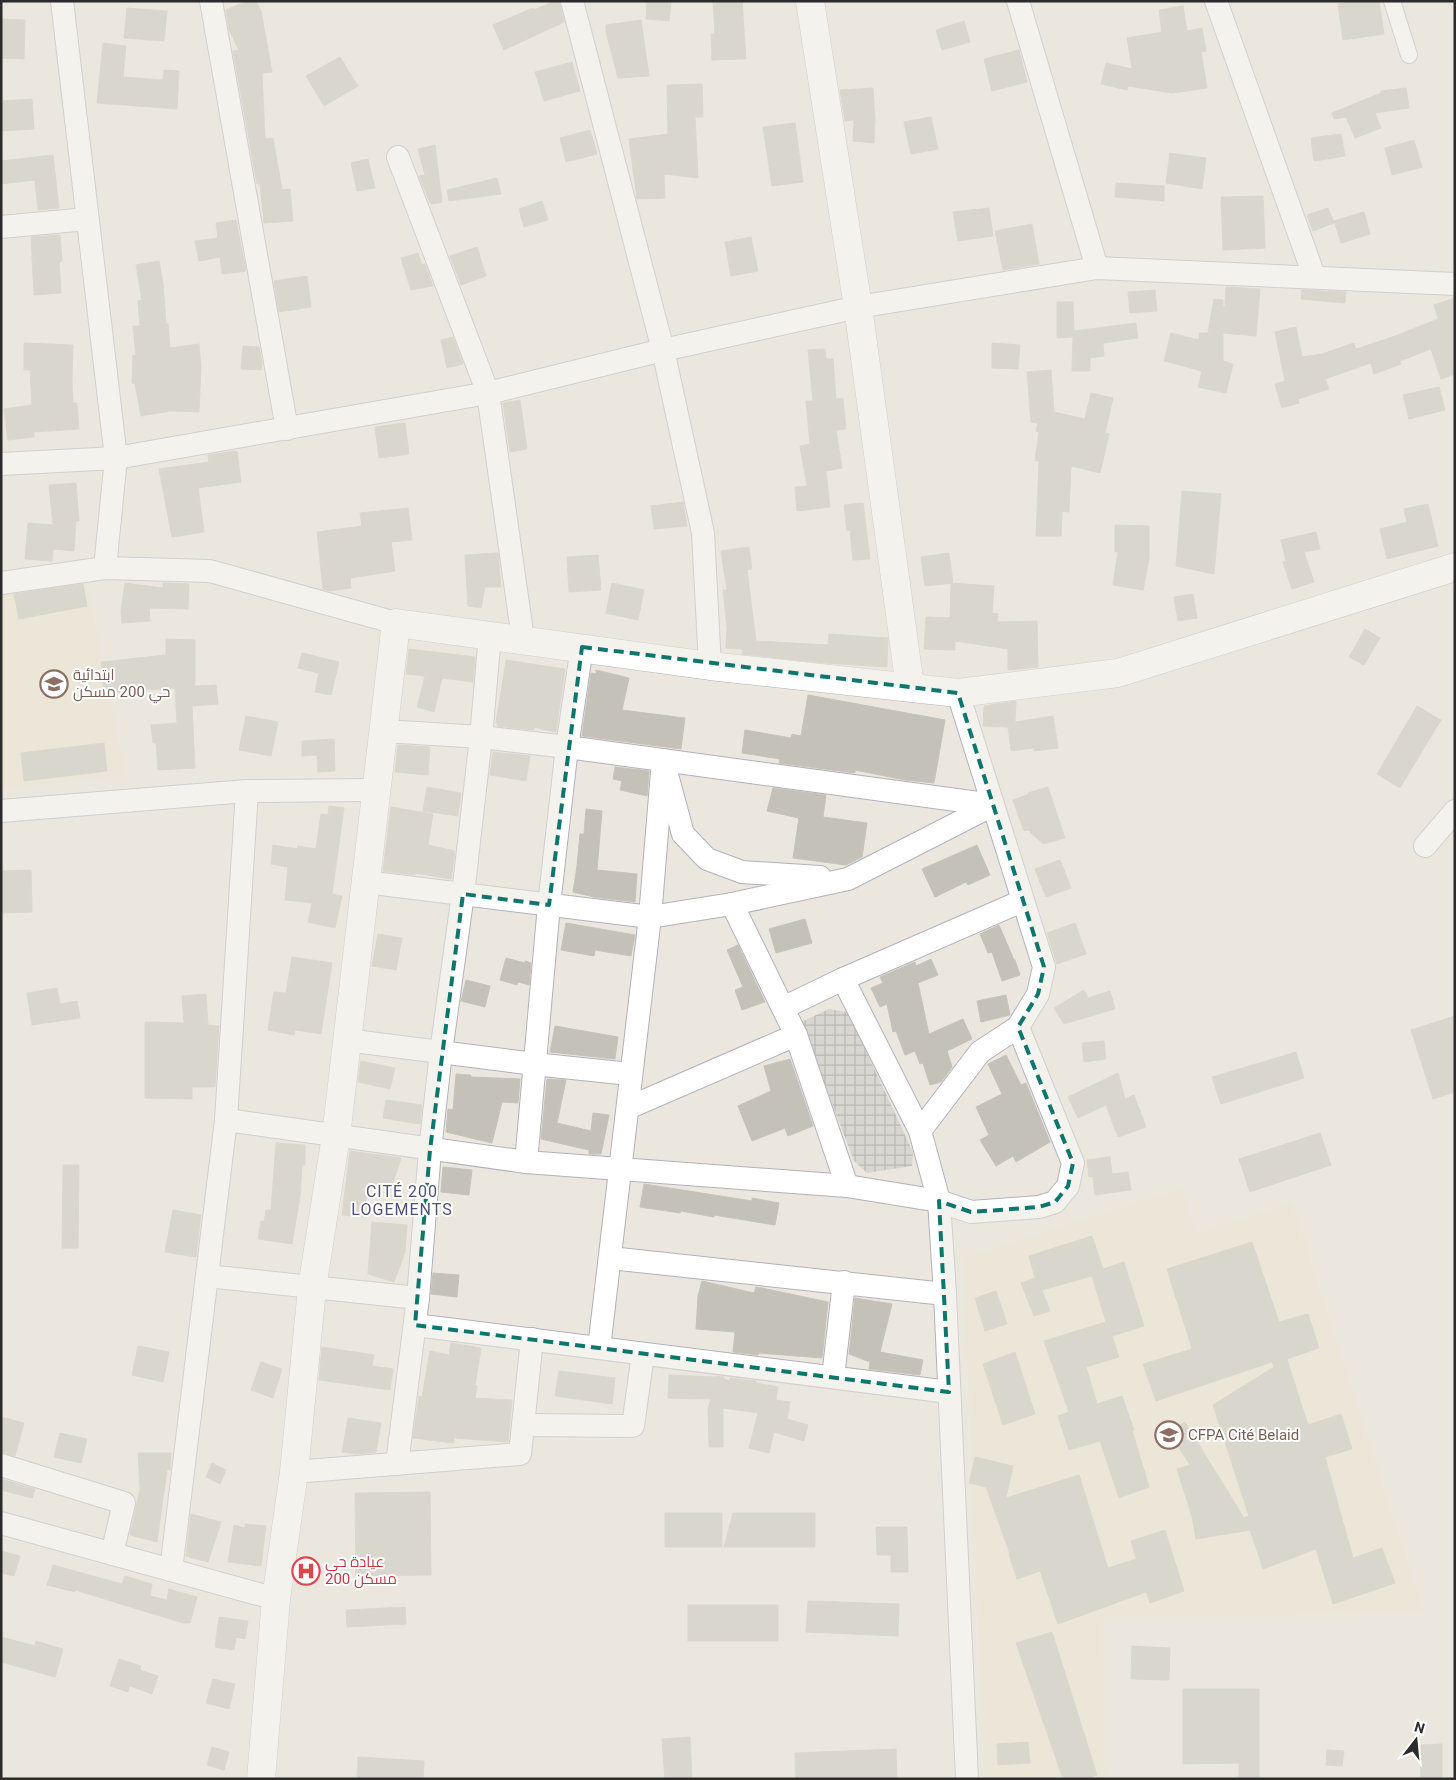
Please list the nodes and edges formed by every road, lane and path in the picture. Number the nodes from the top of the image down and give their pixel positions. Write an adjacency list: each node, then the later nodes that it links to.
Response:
1 (62, 1): 10 (street)
2 (211, 1): 18 (street)
3 (572, 1): 16 (street)
4 (810, 1): 15 (street)
5 (1018, 1): 12 (street)
6 (1216, 1): 13 (street)
7 (1392, 1): 8 (street)
8 (1409, 56)
9 (398, 157): 17 (street)
10 (88, 219): 11 (street); 19 (street)
11 (1, 227)
12 (1097, 268): 13 (street); 15 (street)
13 (1314, 276): 14 (street)
14 (1455, 284)
15 (858, 307): 16 (street); 29 (street)
16 (663, 350): 17 (street); 28 (street)
17 (488, 393): 18 (street); 26 (street)
18 (287, 429): 19 (street)
19 (116, 458): 20 (street); 22 (street)
20 (1, 464)
21 (1455, 567): 30 (street)
22 (105, 568): 23 (street); 24 (street)
23 (1, 584)
24 (396, 623): 25 (street); 31 (street)
25 (490, 635): 26 (street); 32 (street)
26 (523, 639): 27 (street)
27 (582, 647): 28 (street); 33 (street)
28 (710, 666): 29 (street)
29 (910, 687): 30 (street)
30 (958, 693): 37 (street)
31 (384, 731): 32 (street); 35 (street)
32 (481, 737): 33 (street); 43 (street)
33 (567, 747): 34 (street); 46 (street)
34 (663, 760): 37 (street); 41 (street); 47 (street)
35 (376, 790): 36 (street); 42 (street)
36 (247, 791): 38 (street); 57 (street)
37 (994, 805): 41 (street); 44 (street)
38 (1, 810)
39 (1455, 811): 40 (street)
40 (1425, 846)
41 (848, 879): 45 (street)
42 (365, 882): 43 (street); 52 (street)
43 (463, 894): 46 (street); 53 (street)
44 (1022, 901): 48 (street); 50 (street)
45 (732, 904): 47 (street); 49 (street)
46 (549, 905): 47 (street); 54 (street)
47 (650, 917): 55 (street)
48 (843, 980): 49 (street); 58 (street)
49 (783, 1008): 51 (street)
50 (1018, 1027): 58 (street); 64 (street)
51 (796, 1035): 56 (street); 63 (street)
52 (346, 1040): 53 (street); 59 (street)
53 (441, 1052): 54 (street); 60 (street)
54 (534, 1064): 55 (street); 61 (street)
55 (630, 1074): 56 (street)
56 (628, 1108): 62 (street)
57 (226, 1120): 59 (street); 66 (street)
58 (920, 1131): 64 (street)
59 (336, 1136): 60 (street); 68 (street)
60 (430, 1150): 61 (street); 70 (street)
61 (526, 1162): 62 (street)
62 (620, 1169): 63 (street); 65 (street)
63 (847, 1186): 64 (street)
64 (939, 1201): 69 (street)
65 (610, 1258): 67 (street); 73 (street)
66 (207, 1276): 68 (street); 83 (street)
67 (844, 1282): 69 (street); 75 (street)
68 (312, 1288): 70 (street); 80 (street)
69 (945, 1294): 76 (street)
70 (418, 1298): 71 (street)
71 (415, 1325): 72 (street); 78 (street)
72 (532, 1339): 73 (street); 77 (street)
73 (599, 1348): 74 (street)
74 (643, 1354): 75 (street); 77 (street)
75 (834, 1377): 76 (street)
76 (949, 1392): 86 (street)
77 (523, 1425): 78 (street)
78 (397, 1464): 80 (street)
79 (1, 1465): 82 (street)
80 (294, 1472): 84 (street)
81 (1, 1523): 82 (street)
82 (112, 1554): 83 (street)
83 (171, 1570): 84 (street)
84 (276, 1599): 85 (street)
85 (261, 1779)
86 (967, 1779)

